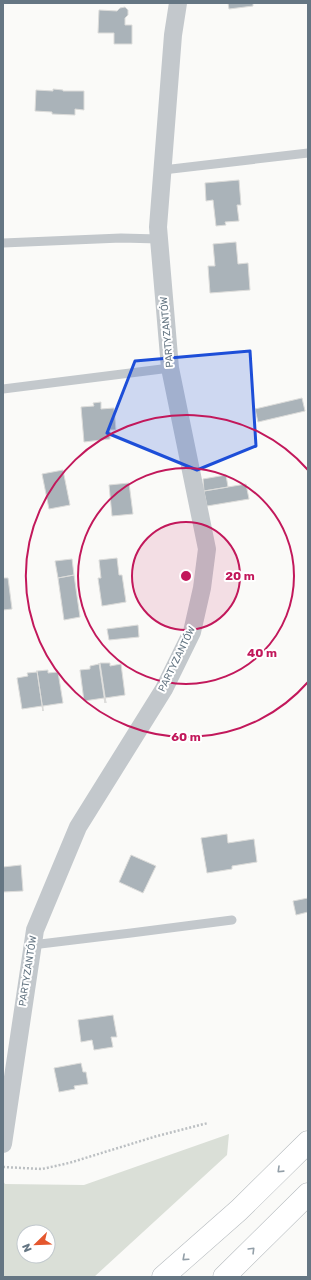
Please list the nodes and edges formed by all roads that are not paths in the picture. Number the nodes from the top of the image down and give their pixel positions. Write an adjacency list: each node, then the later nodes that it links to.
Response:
1 (178, 3): 3 (street, PARTYZANTÓW)
2 (308, 153): 3 (lane)
3 (162, 170): 4 (street, PARTYZANTÓW)
4 (159, 239): 5 (lane); 6 (street, PARTYZANTÓW)
5 (3, 243)
6 (170, 368): 7 (lane); 9 (street, PARTYZANTÓW)
7 (3, 389)
8 (232, 920): 9 (lane)
9 (32, 945): 10 (street, PARTYZANTÓW)
10 (4, 1133)
11 (308, 1142): 13 (main road, one-way to 13)
12 (308, 1194): 14 (main road, one-way to 12)
13 (163, 1277)
14 (224, 1277)

